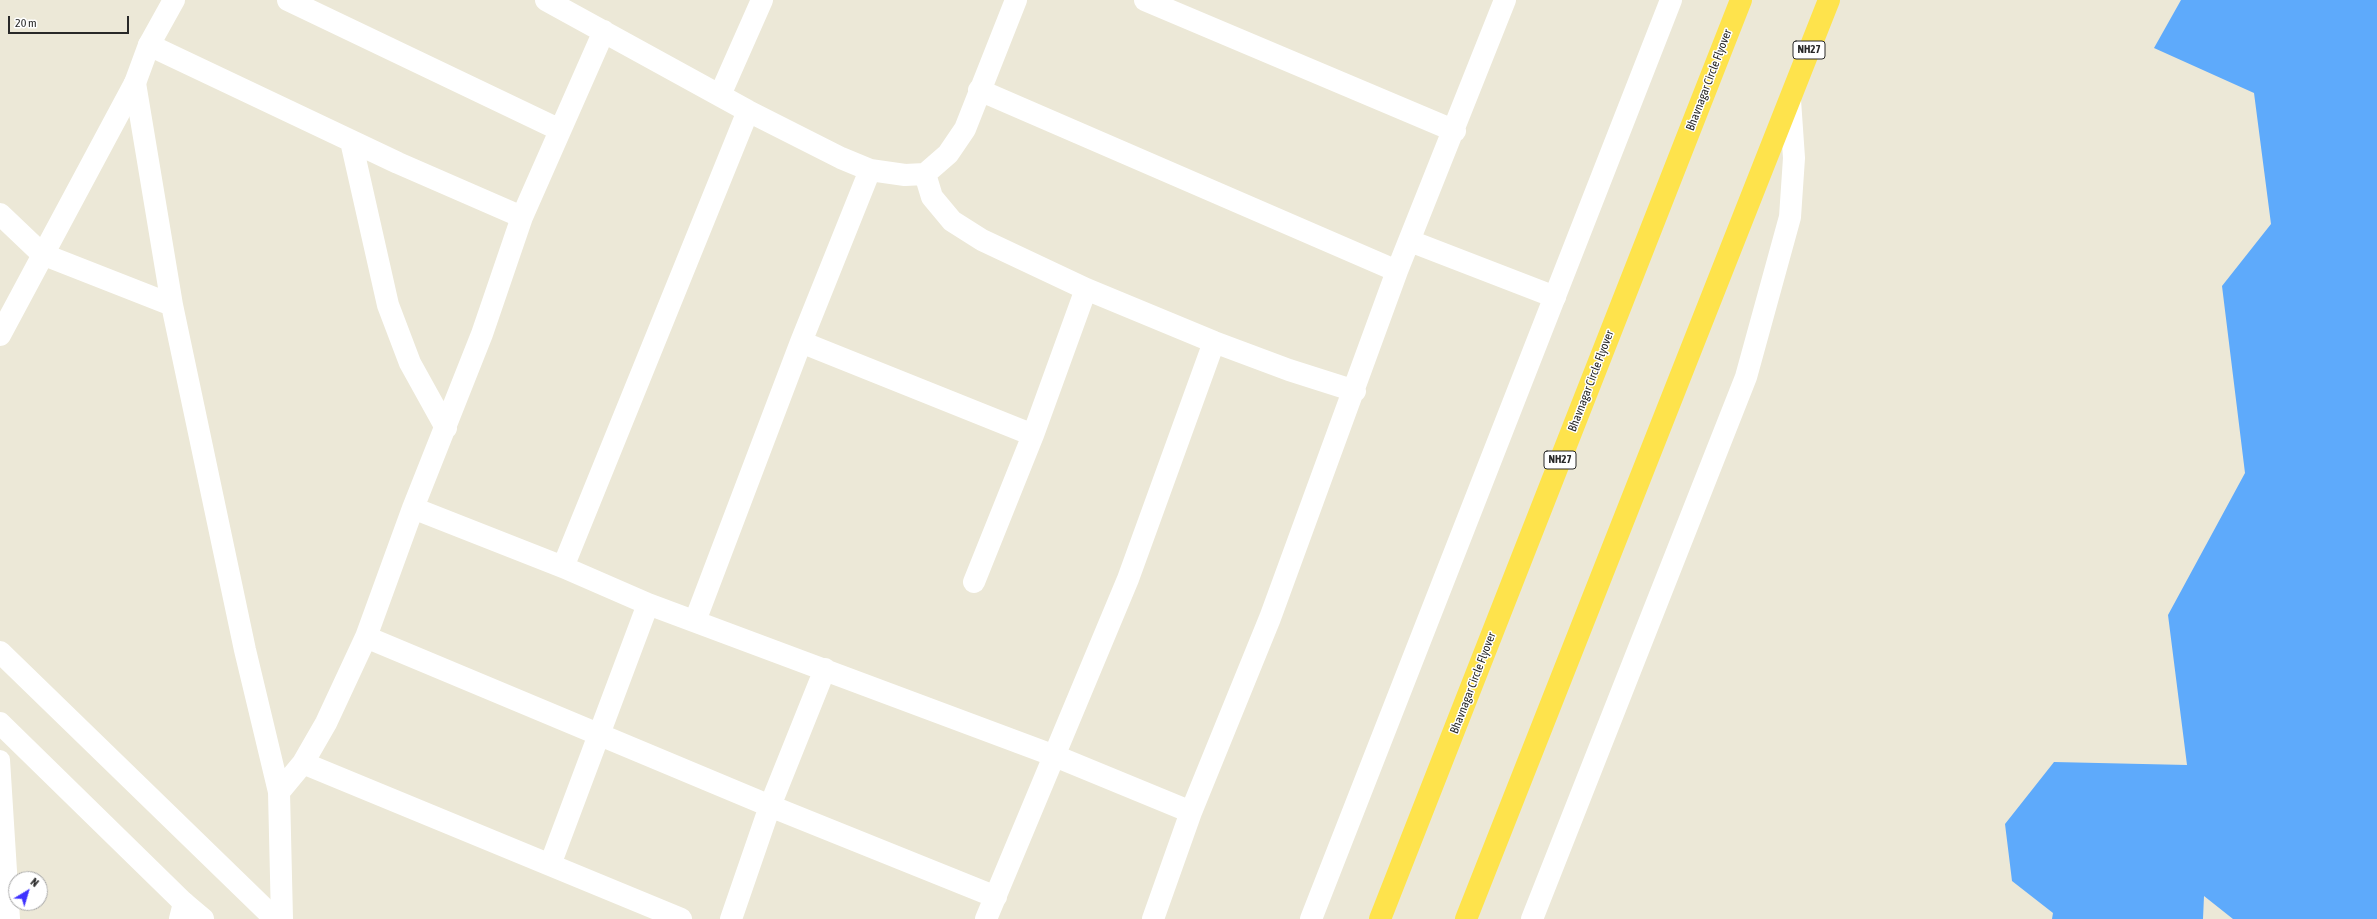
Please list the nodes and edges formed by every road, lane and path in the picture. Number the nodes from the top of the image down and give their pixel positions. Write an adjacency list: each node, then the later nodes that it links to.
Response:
1 (174, 0): 12 (street)
2 (288, 0): 18 (street)
3 (762, 0): 15 (street)
4 (1016, 0): 14 (street)
5 (1145, 0): 19 (street)
6 (1505, 0): 19 (street)
7 (1671, 0): 29 (street)
8 (1741, 0): 65 (highway, Bhavnagar Circle Flyover / NH27)
9 (1828, 0): 16 (highway, NH27)
10 (556, 2): 11 (street)
11 (604, 31): 15 (street); 18 (street)
12 (149, 45): 13 (street); 20 (street)
13 (135, 83): 26 (street); 30 (street)
14 (979, 90): 22 (street); 27 (street)
15 (720, 95): 17 (street)
16 (1790, 100): 66 (highway, NH27); 67 (street)
17 (748, 111): 21 (street); 38 (street)
18 (560, 130): 24 (street)
19 (1455, 131): 25 (street)
20 (351, 141): 24 (street); 35 (street)
21 (870, 170): 22 (street); 32 (street)
22 (925, 174): 28 (street)
23 (0, 214): 26 (street)
24 (522, 217): 35 (street)
25 (1410, 241): 27 (street); 29 (street)
26 (42, 254): 30 (street); 31 (street)
27 (1397, 271): 34 (street)
28 (1086, 289): 33 (street); 36 (street)
29 (1555, 297): 64 (street)
30 (172, 305): 50 (street)
31 (0, 335)
32 (801, 342): 36 (street); 41 (street)
33 (1214, 342): 34 (street); 47 (street)
34 (1355, 391): 52 (street)
35 (446, 428): 37 (street)
36 (1033, 436): 39 (street)
37 (413, 508): 38 (street); 42 (street)
38 (563, 567): 40 (street)
39 (974, 582)
40 (648, 604): 41 (street); 46 (street)
41 (695, 621): 44 (street)
42 (366, 637): 46 (street); 49 (street)
43 (0, 652): 58 (street)
44 (825, 669): 47 (street); 51 (street)
45 (0, 723): 55 (street)
46 (598, 734): 51 (street); 53 (street)
47 (1055, 756): 52 (street); 54 (street)
48 (0, 760): 56 (lane)
49 (303, 763): 50 (street); 53 (street)
50 (279, 792): 59 (street)
51 (770, 806): 54 (street); 61 (street)
52 (1191, 812): 63 (street)
53 (550, 865): 60 (street)
54 (996, 896): 62 (street)
55 (182, 911): 57 (street)
56 (10, 919)
57 (203, 919)
58 (275, 919)
59 (282, 919)
60 (680, 919)
61 (731, 919)
62 (986, 919)
63 (1152, 919)
64 (1312, 919)
65 (1380, 919)
66 (1466, 919)
67 (1532, 919)

